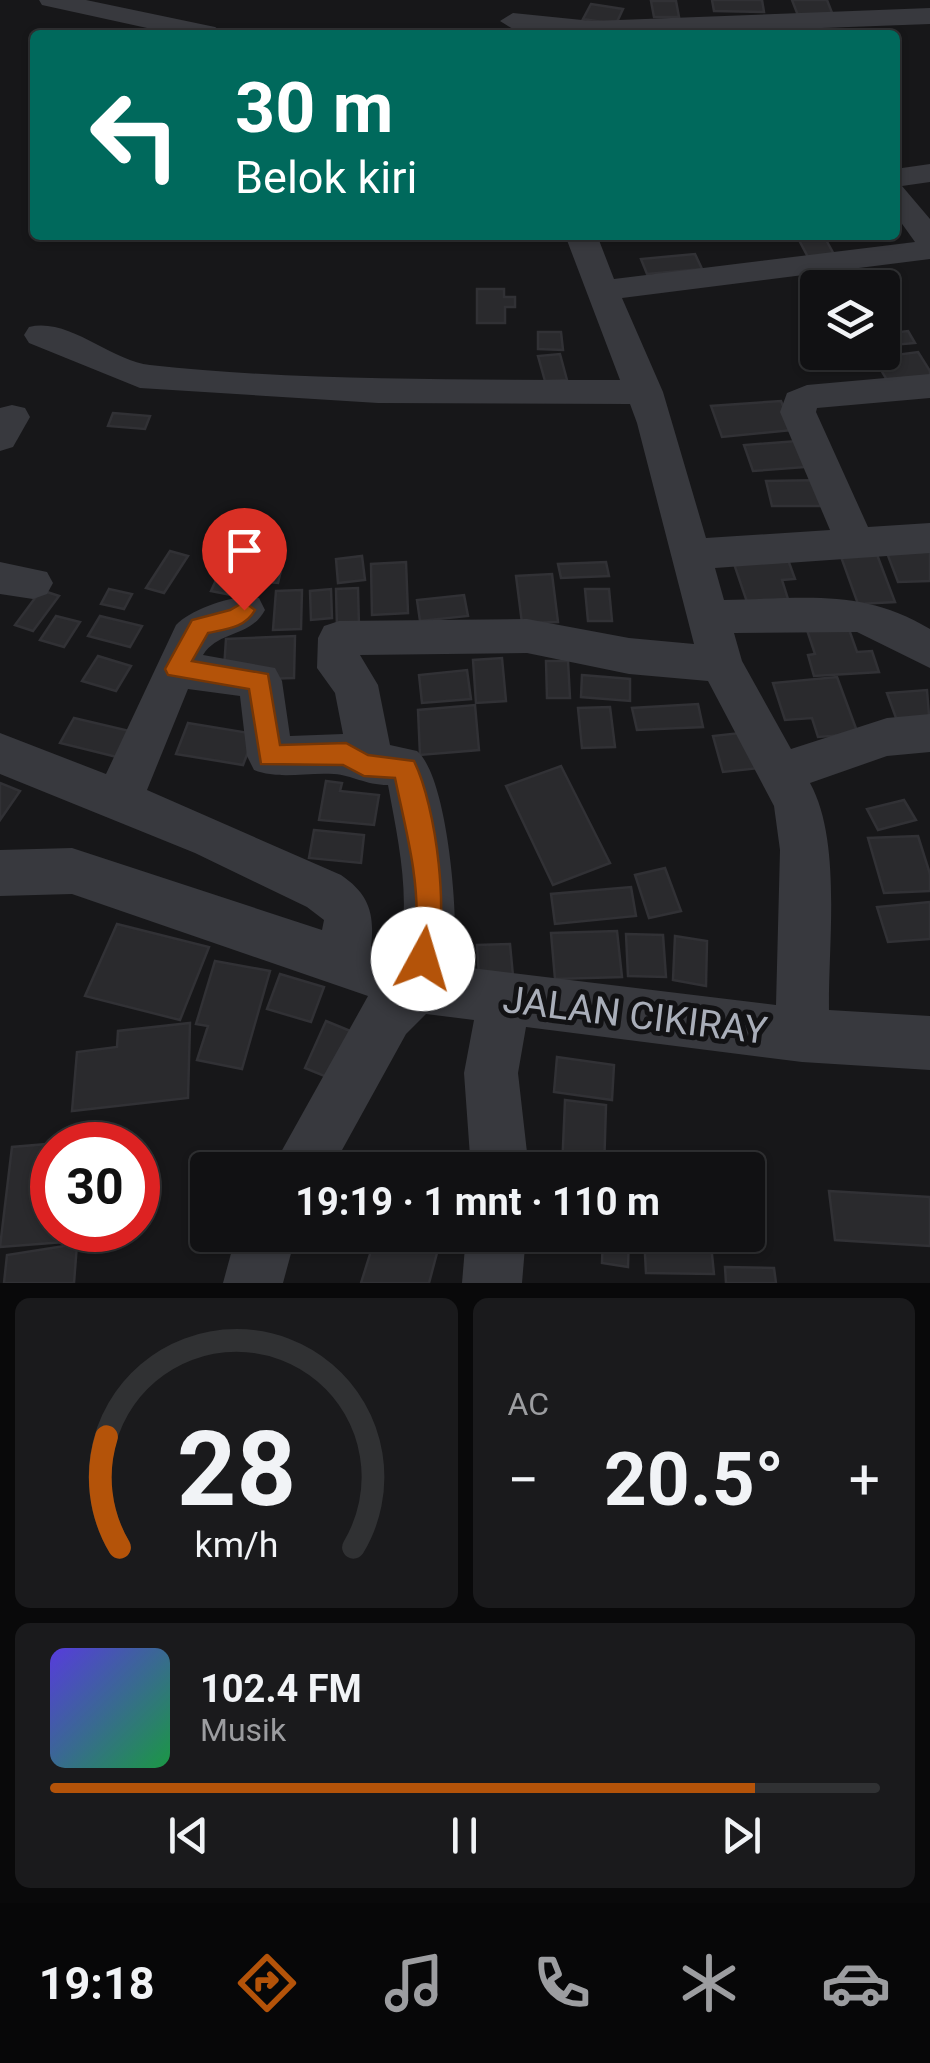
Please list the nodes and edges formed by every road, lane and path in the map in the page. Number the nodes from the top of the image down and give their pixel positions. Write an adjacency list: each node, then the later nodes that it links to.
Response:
1 (55, 0): 4 (street)
2 (930, 16): 3 (street)
3 (513, 19)
4 (193, 30)
5 (930, 173): 6 (street)
6 (900, 177)
7 (900, 200): 9 (street)
8 (583, 240): 11 (street)
9 (930, 241)
10 (930, 250): 11 (street)
11 (604, 290): 14 (street)
12 (41, 336): 14 (street)
13 (930, 386): 16 (street)
14 (644, 392): 17 (street)
15 (930, 538): 16 (street)
16 (856, 545): 17 (street)
17 (690, 554): 19 (street)
18 (244, 610): 22 (street)
19 (706, 617): 20 (street); 21 (street)
20 (930, 651)
21 (720, 664): 25 (street); 26 (street)
22 (176, 669): 25 (street); 27 (street)
23 (930, 733): 26 (street)
24 (0, 753): 27 (street)
25 (372, 765): 29 (street)
26 (781, 773): 31 (street)
27 (116, 799): 29 (street)
28 (0, 873): 29 (street, JALAN CIKIRAY)
29 (382, 974): 30 (street, JALAN CIKIRAY); 33 (street)
30 (504, 1000): 31 (street, JALAN CIKIRAY); 34 (street)
31 (802, 1035): 32 (street, JALAN CIKIRAY)
32 (930, 1043)
33 (310, 1152)
34 (498, 1152)
35 (261, 1252): 37 (street)
36 (495, 1252): 38 (street)
37 (252, 1283)
38 (492, 1283)

